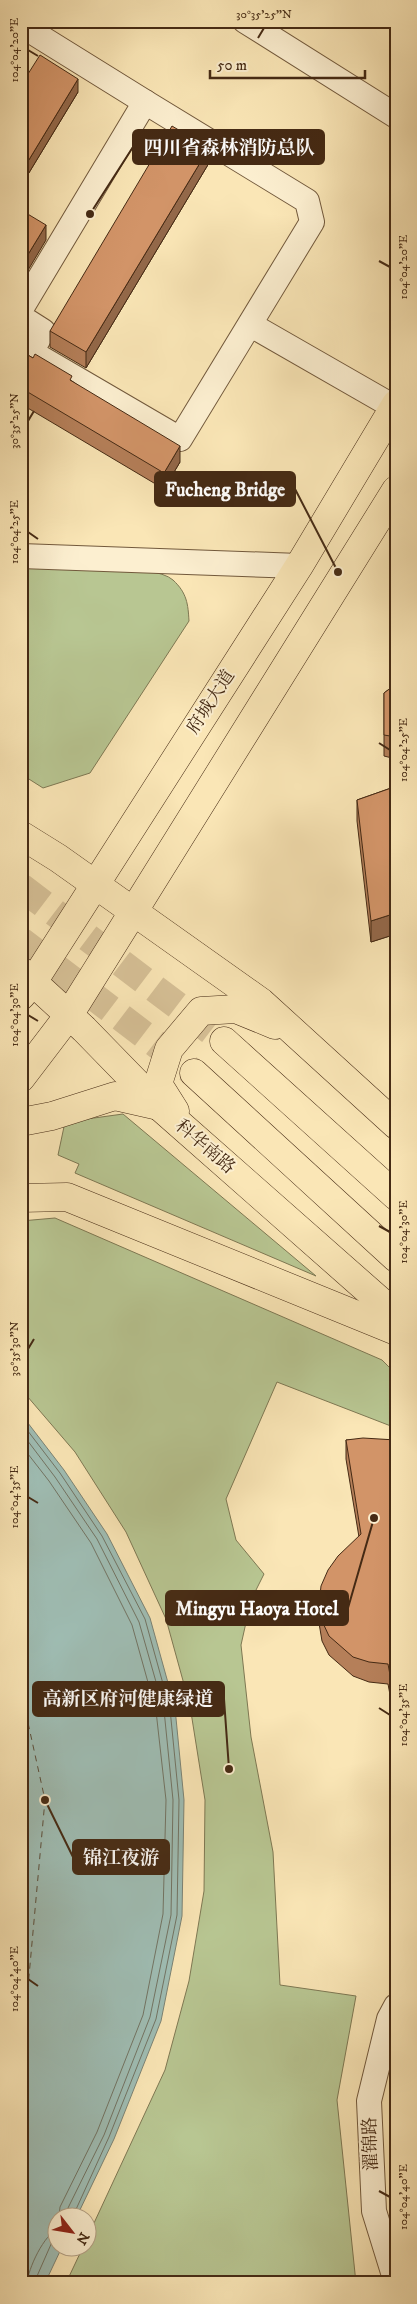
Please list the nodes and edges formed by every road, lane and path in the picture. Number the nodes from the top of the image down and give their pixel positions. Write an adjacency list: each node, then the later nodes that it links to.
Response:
1 (245, 21): 4 (street)
2 (21, 26): 3 (street)
3 (145, 102): 5 (street); 7 (street)
4 (396, 116)
5 (21, 310)
6 (21, 317): 7 (street)
7 (251, 325): 8 (street)
8 (395, 406): 11 (main road, 府城大道)
9 (396, 490): 14 (main road)
10 (21, 556): 11 (street)
11 (299, 566): 13 (main road, 府城大道)
12 (21, 835): 13 (main road)
13 (94, 883): 14 (main road); 15 (main road, 府城大道)
14 (135, 912): 16 (main road); 17 (main road)
15 (25, 983): 16 (main road, 科华南路)
16 (69, 1015): 20 (main road); 21 (main road, 科华南路)
17 (295, 1033): 23 (main road); 24 (main road)
18 (224, 1041): 25 (main road)
19 (194, 1073): 27 (main road)
20 (21, 1078)
21 (159, 1106): 22 (main road); 24 (main road, 科华南路)
22 (21, 1122)
23 (396, 1125)
24 (185, 1129): 28 (main road, 科华南路)
25 (396, 1196)
26 (21, 1198): 29 (main road)
27 (396, 1258)
28 (396, 1315)
29 (396, 1331)
30 (396, 2006): 31 (street, 濯锦路)
31 (396, 2282)

